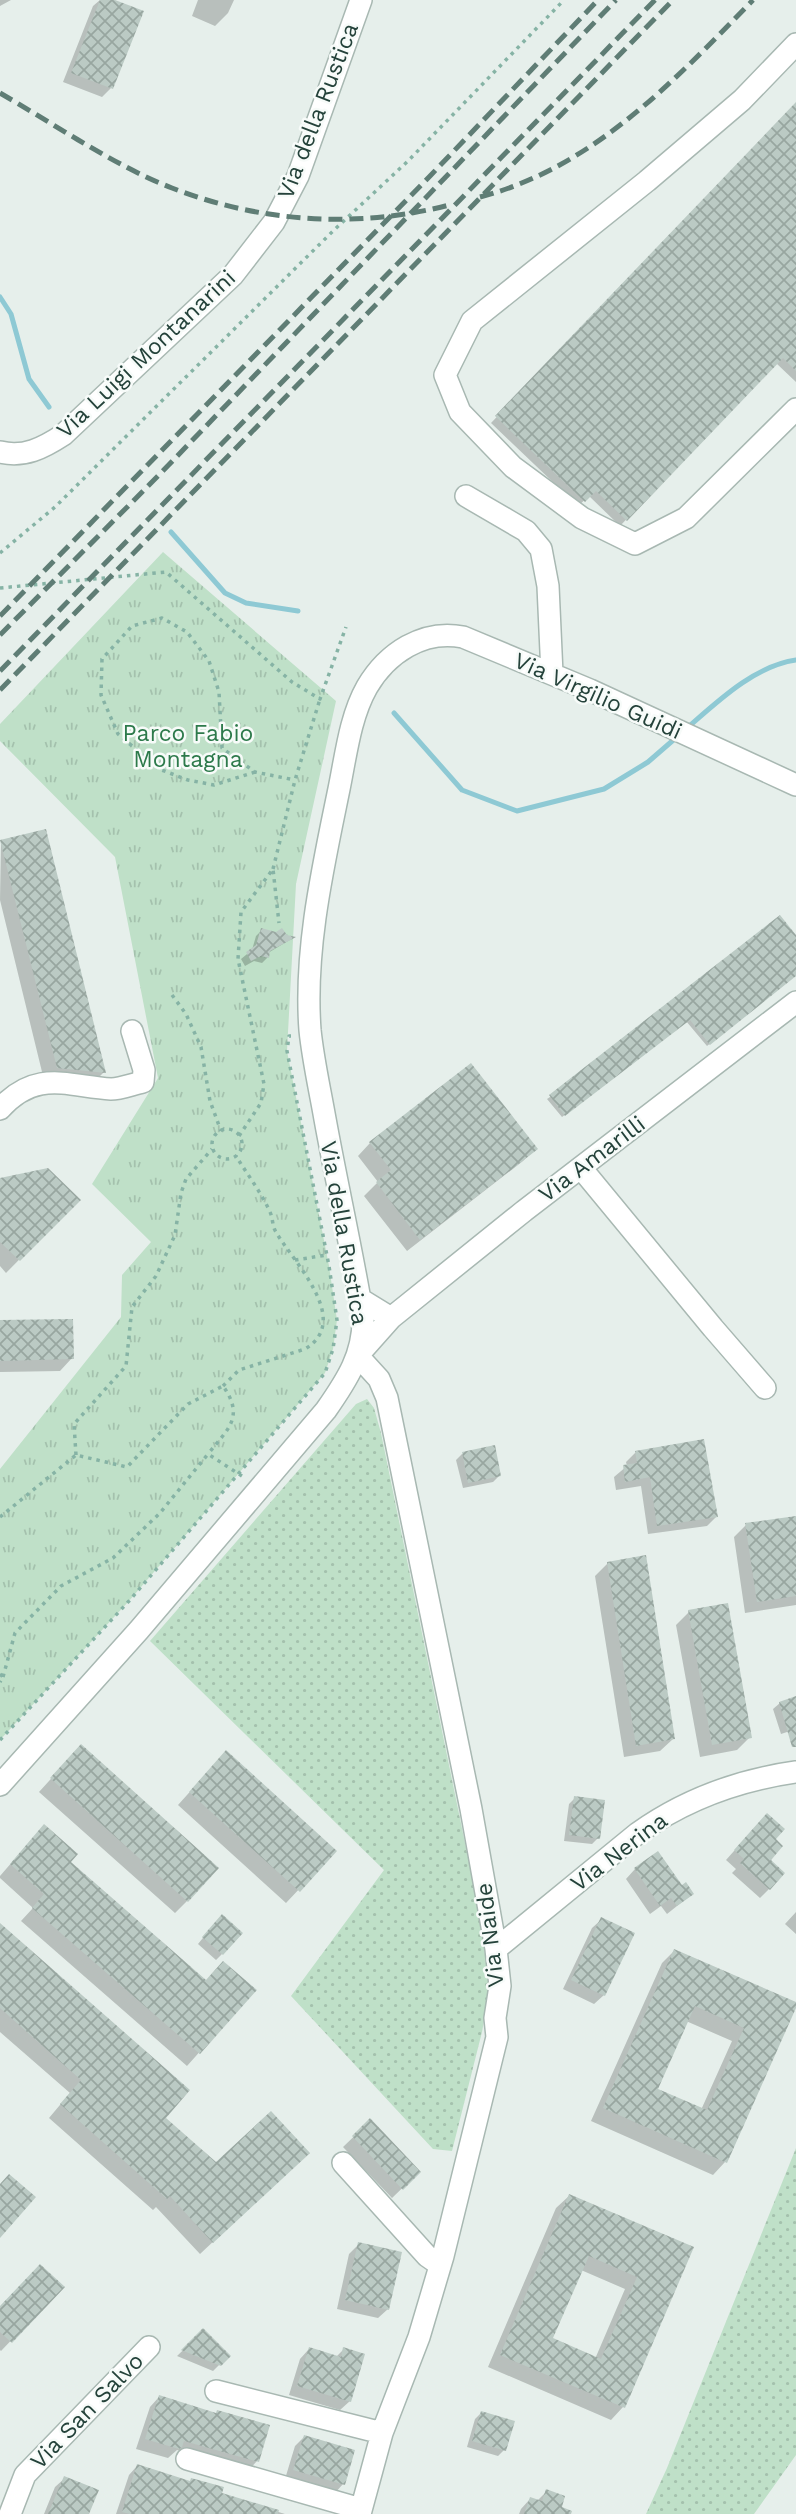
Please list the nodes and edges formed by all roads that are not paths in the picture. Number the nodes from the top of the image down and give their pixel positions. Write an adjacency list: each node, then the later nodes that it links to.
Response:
1 (361, 0): 3 (street, Via della Rustica)
2 (796, 44): 4 (street)
3 (274, 222): 5 (street, Via Luigi Montanarini)
4 (796, 409)
5 (0, 452)
6 (466, 496): 8 (street)
7 (397, 652): 8 (street, Via Virgilio Guidi); 14 (street, Via della Rustica)
8 (552, 674): 9 (street, Via Virgilio Guidi)
9 (796, 785)
10 (796, 1002): 13 (street, Via Amarilli)
11 (132, 1031): 12 (street)
12 (0, 1109)
13 (581, 1168): 15 (street, Via Amarilli); 17 (street)
14 (360, 1299): 15 (street); 16 (street, Via della Rustica)
15 (391, 1318): 16 (street, Via Amarilli)
16 (358, 1356): 19 (street, Via della Rustica); 20 (street, Via Naide)
17 (765, 1388)
18 (796, 1772): 20 (street, Via Nerina)
19 (0, 1785)
20 (496, 1949): 22 (street, Via Naide)
21 (343, 2163): 22 (street)
22 (440, 2264): 25 (street, Via Naide)
23 (149, 2347): 28 (street, Via San Salvo)
24 (216, 2391): 25 (street)
25 (382, 2433): 27 (street, Via Naide)
26 (187, 2459): 27 (street)
27 (360, 2512)
28 (10, 2514)

